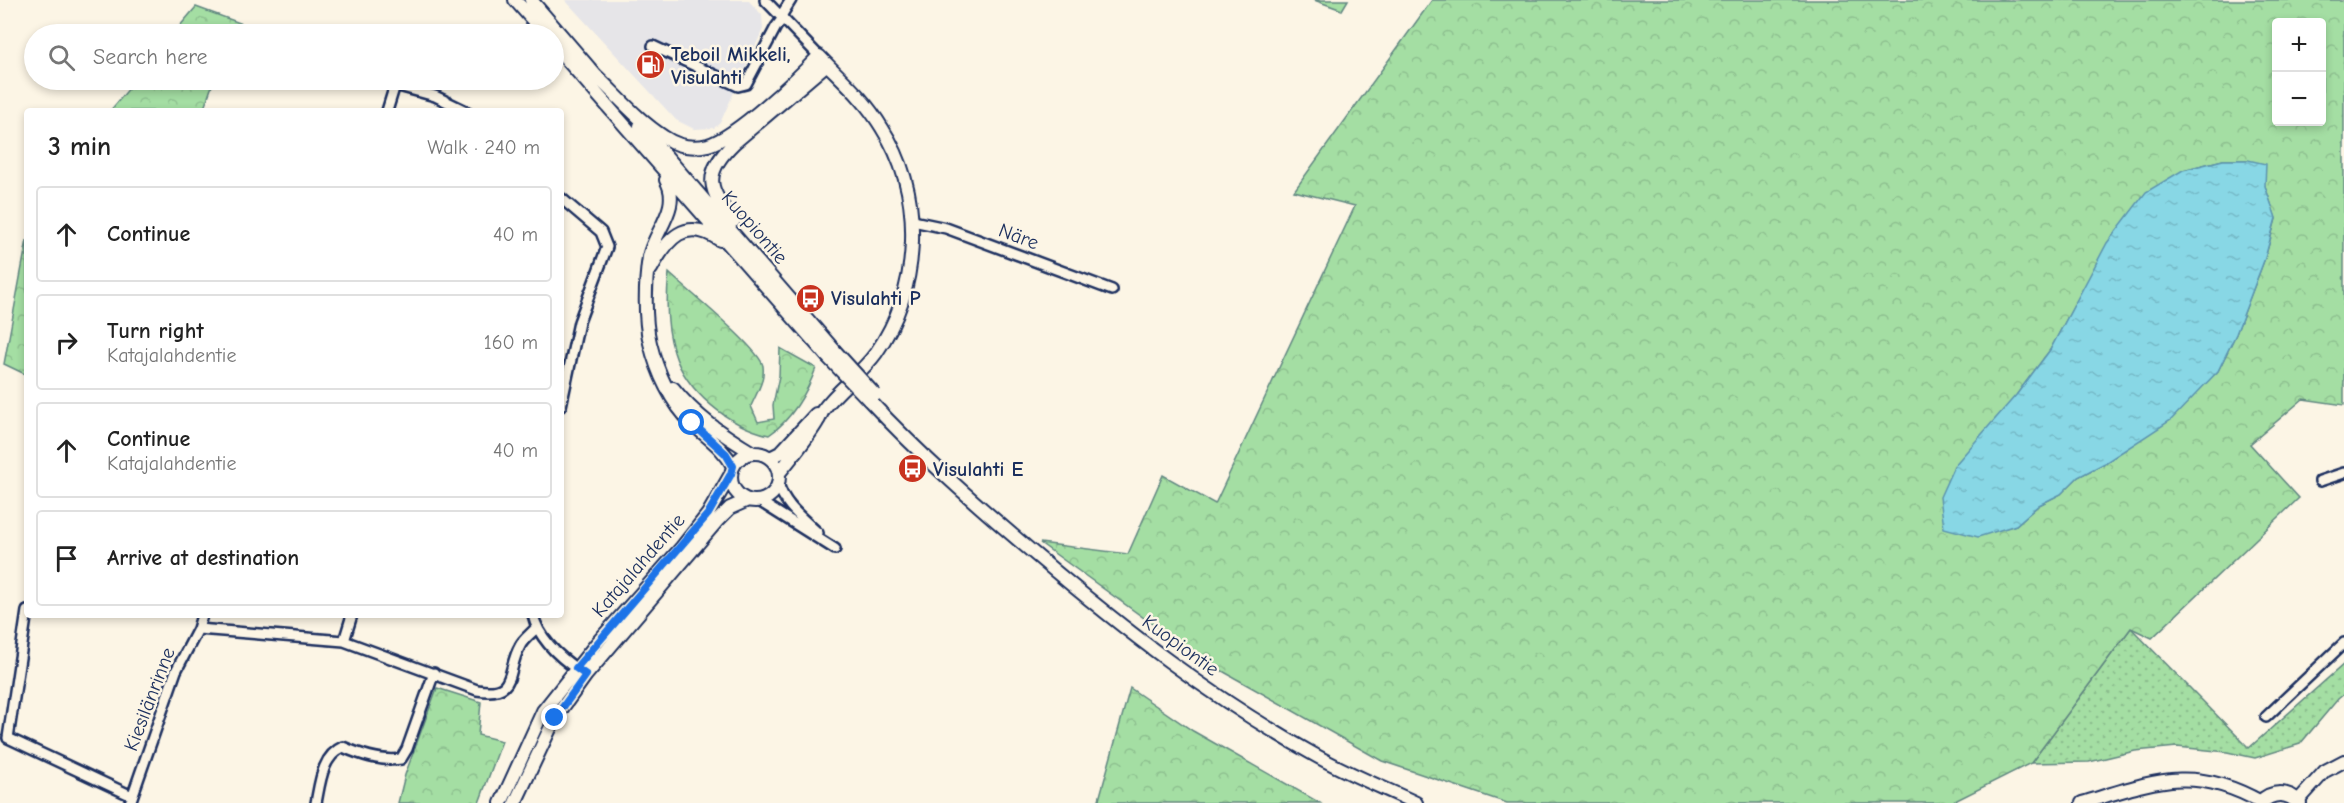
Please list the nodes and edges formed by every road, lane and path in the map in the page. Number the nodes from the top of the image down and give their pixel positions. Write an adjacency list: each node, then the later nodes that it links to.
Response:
1 (515, 0): 6 (street)
2 (531, 0): 7 (street, Kuopiontie)
3 (765, 0): 5 (street)
4 (791, 0): 5 (street)
5 (782, 17): 9 (street); 11 (street)
6 (536, 24)
7 (551, 24)
8 (564, 39): 12 (street, Kuopiontie)
9 (653, 46)
10 (564, 56): 17 (street, Kuopiontie)
11 (823, 60): 12 (street); 19 (street); 21 (street)
12 (592, 72): 21 (street, Kuopiontie)
13 (393, 90): 15 (street)
14 (413, 90): 16 (street)
15 (388, 108)
16 (460, 108)
17 (643, 147): 20 (street); 21 (street, Kuopiontie)
18 (564, 201): 24 (street)
19 (913, 221): 22 (street, Näre); 25 (street)
20 (649, 273): 21 (street); 23 (street)
21 (772, 286): 50 (street, Kuopiontie, bridge)
22 (1112, 290)
23 (660, 370): 26 (street); 28 (street)
24 (564, 392)
25 (823, 410): 27 (street); 30 (street)
26 (753, 453): 27 (street); 28 (street)
27 (770, 458): 30 (street)
28 (732, 470): 32 (street); 41 (street, Katajalahdentie)
29 (2344, 473): 31 (street)
30 (779, 478): 32 (street); 32 (street)
31 (2320, 481)
32 (753, 501): 41 (street, Katajalahdentie)
33 (26, 618): 45 (street)
34 (201, 618): 38 (street, Kiesilänrinne)
35 (351, 618): 39 (street)
36 (534, 618): 37 (street)
37 (536, 628): 41 (street); 42 (street)
38 (198, 629): 39 (street); 45 (street, Kiesilänrinne)
39 (345, 641): 42 (street)
40 (2344, 643): 43 (street)
41 (581, 672): 48 (street, Katajalahdentie); 49 (street, Katajalahdentie)
42 (434, 674): 47 (street)
43 (2266, 717)
44 (2344, 761): 46 (street)
45 (131, 800)
46 (2299, 802): 52 (main road)
47 (316, 803)
48 (501, 803)
49 (515, 803)
50 (1416, 803)
51 (2082, 803): 52 (street)
52 (2261, 803)

